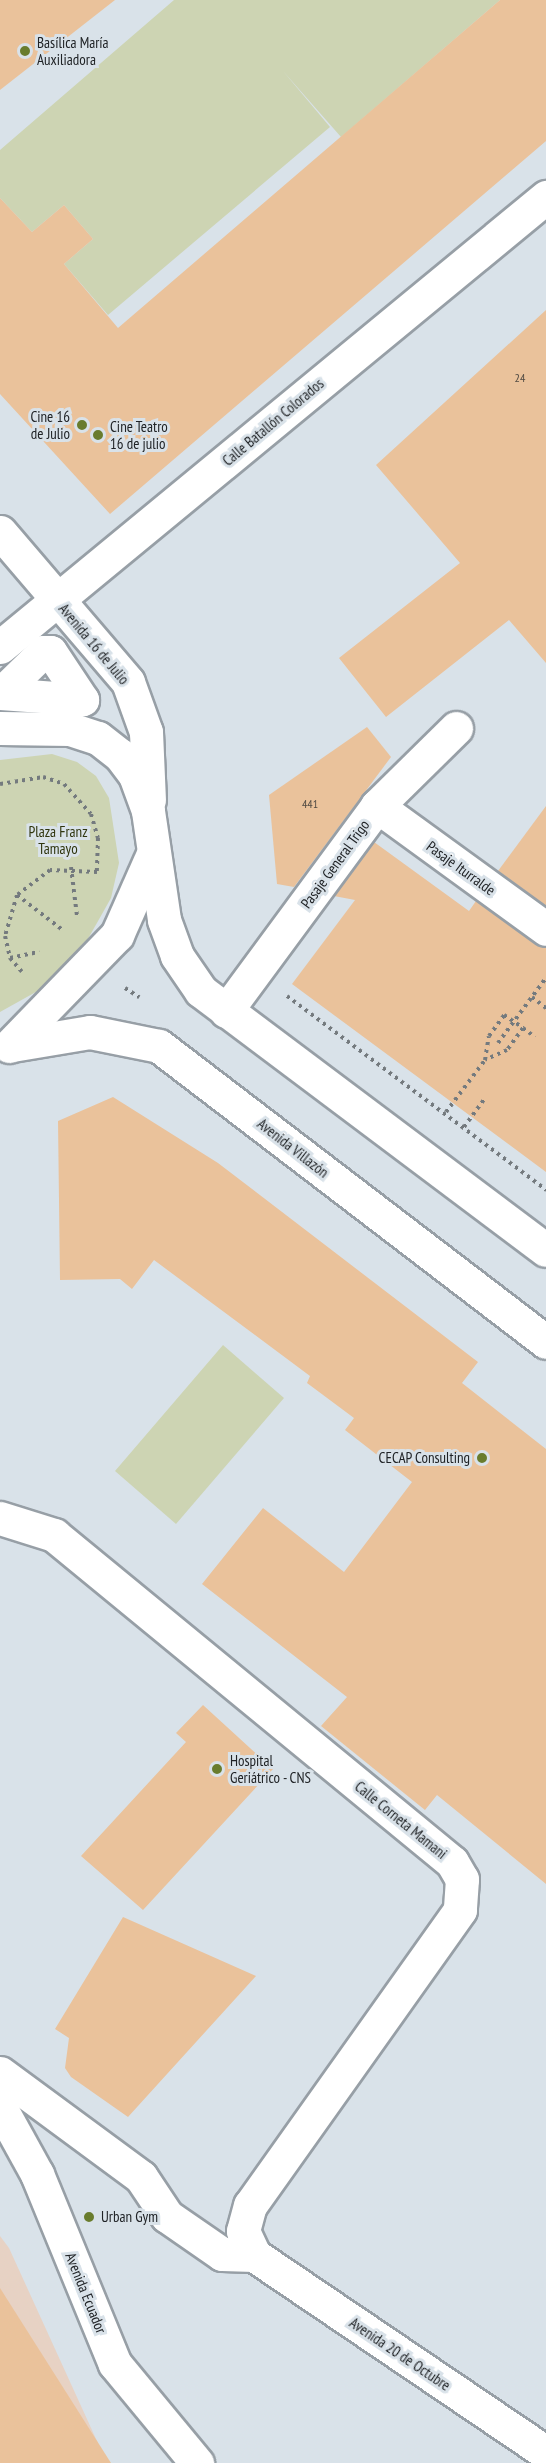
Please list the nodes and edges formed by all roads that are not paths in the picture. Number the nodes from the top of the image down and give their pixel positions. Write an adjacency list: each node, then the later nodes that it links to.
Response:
1 (546, 197): 3 (main road, Calle Batallón Colorados)
2 (0, 532): 3 (main road, Avenida 16 de Julio)
3 (58, 601): 4 (main road, Calle Batallón Colorados); 8 (main road, Avenida 16 de Julio)
4 (0, 647)
5 (0, 728): 8 (main road)
6 (456, 728): 7 (main road, Pasaje General Trigo)
7 (377, 806): 10 (main road, Pasaje Iturralde); 11 (main road, Pasaje General Trigo)
8 (148, 811): 9 (main road)
9 (154, 851): 11 (main road); 12 (main road)
10 (546, 929)
11 (226, 1011): 13 (main road)
12 (6, 1047): 14 (main road, Avenida Villazón)
13 (546, 1250)
14 (546, 1342)
15 (0, 1518): 18 (main road, Calle Corneta Mamani)
16 (0, 2073): 18 (main road)
17 (0, 2107): 20 (main road, Avenida Ecuador)
18 (249, 2243): 19 (main road, Avenida 20 de Octubre)
19 (546, 2453)
20 (197, 2463)

